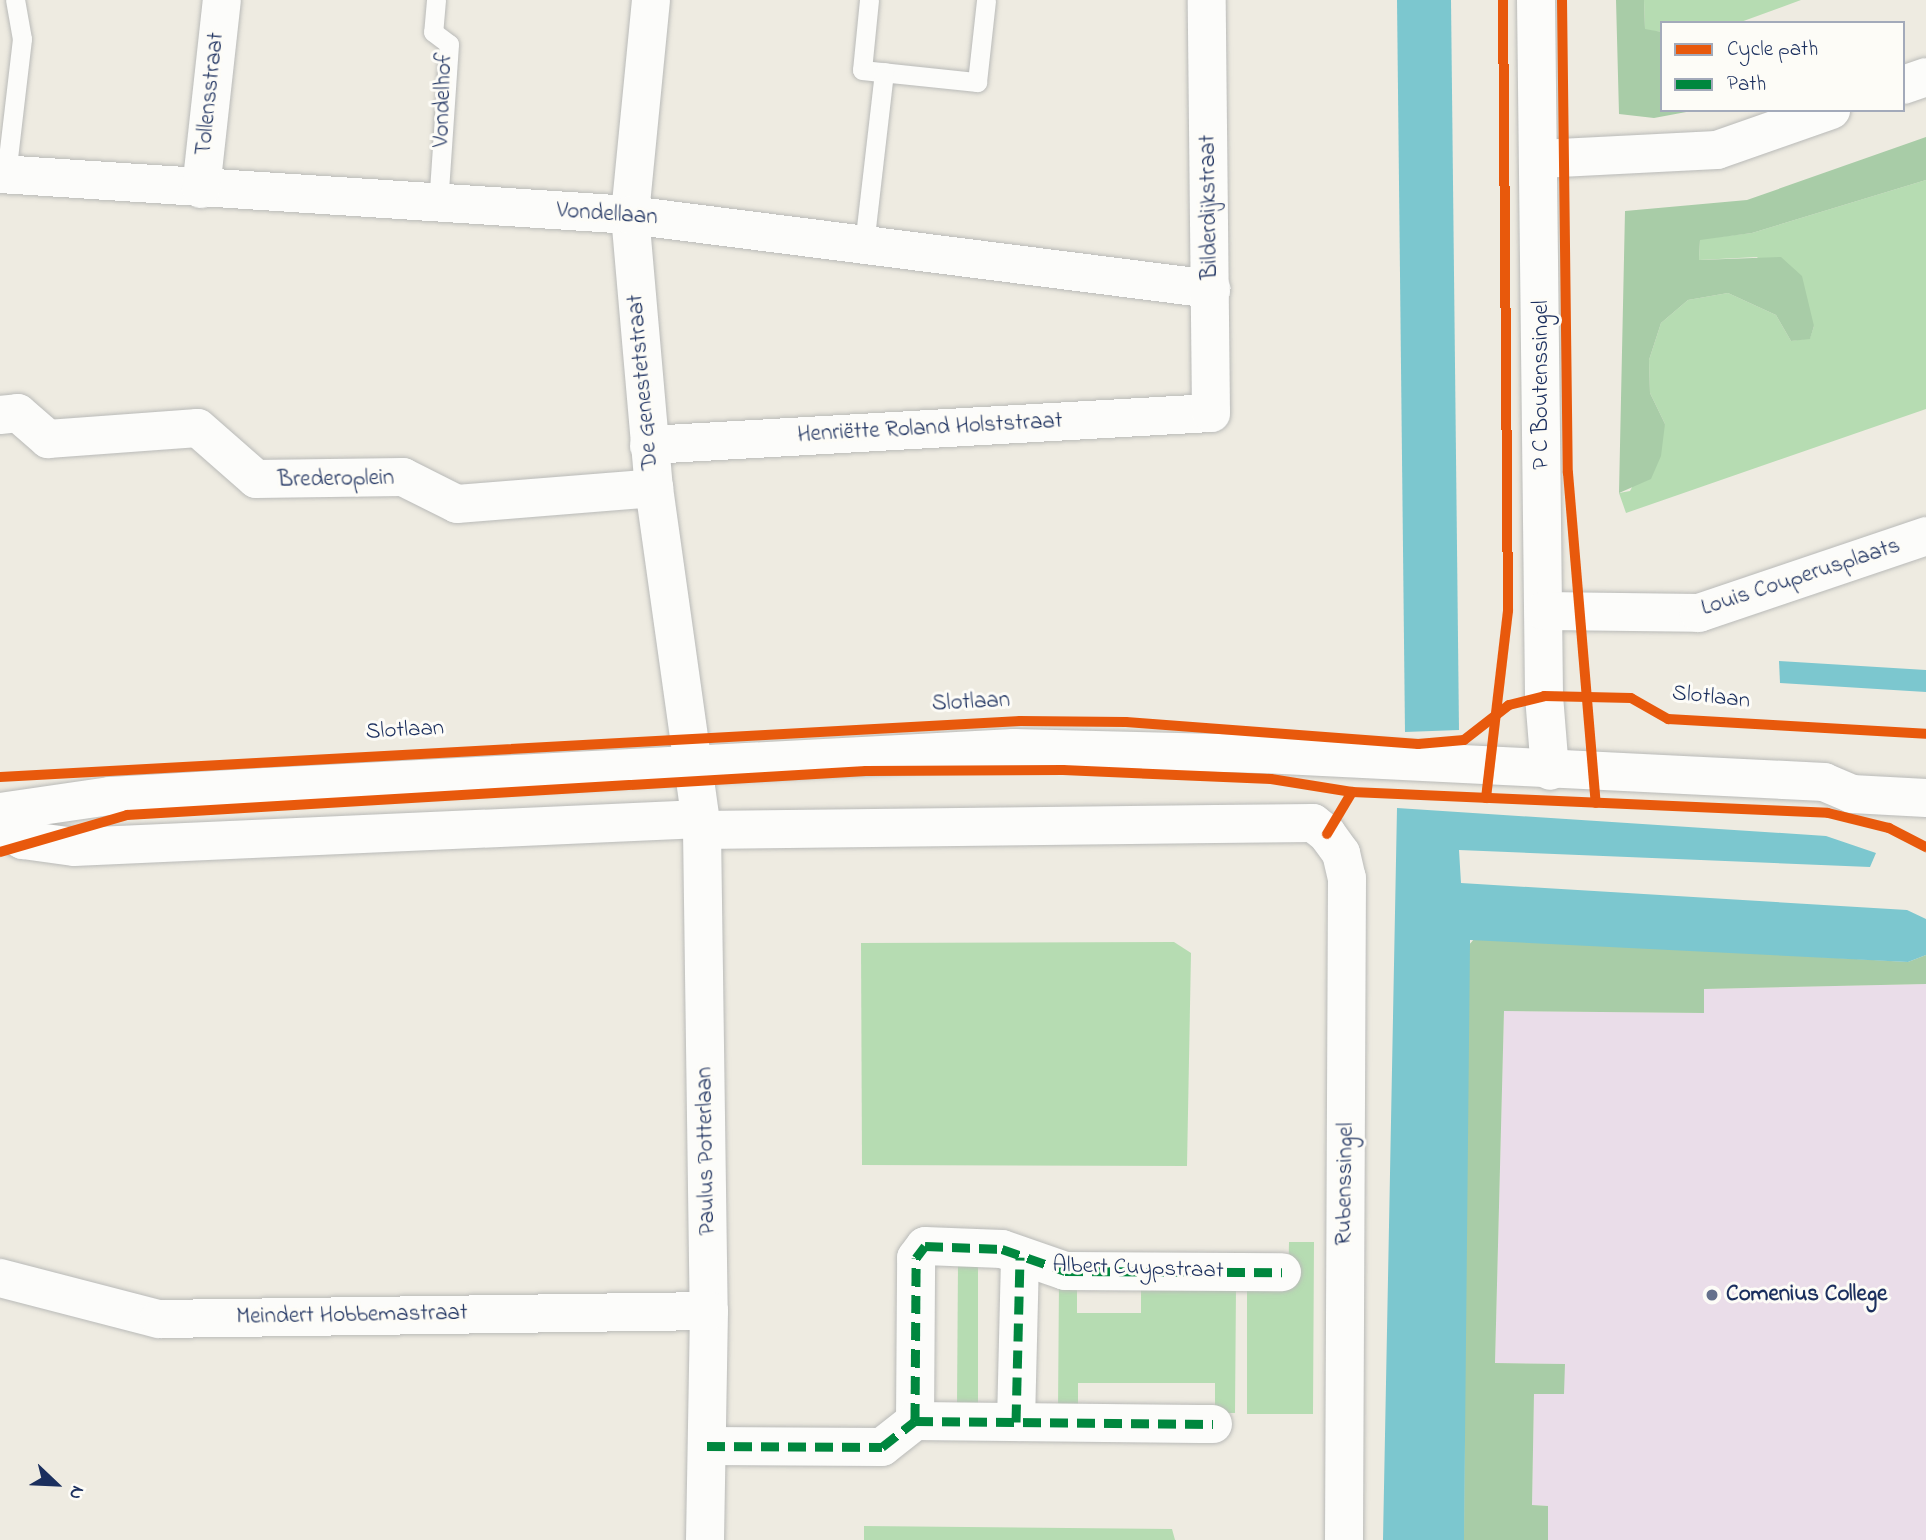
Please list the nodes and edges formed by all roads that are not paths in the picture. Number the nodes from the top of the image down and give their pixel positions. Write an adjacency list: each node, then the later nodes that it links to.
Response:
1 (15, 0): 14 (lane)
2 (222, 0): 15 (street, Tollensstraat)
3 (436, 0): 16 (lane, Vondelhof)
4 (651, 0): 17 (street, De Genestetstraat)
5 (869, 0): 9 (lane)
6 (986, 0): 9 (lane)
7 (1208, 0): 19 (street, Bilderdijkstraat)
8 (1536, 0): 13 (street, P C Boutenssingel)
9 (884, 72): 18 (lane)
10 (1926, 77): 11 (street)
11 (1905, 84)
12 (1825, 112): 13 (street)
13 (1541, 159): 25 (street, P C Boutenssingel)
14 (3, 175): 15 (street, Vondellaan)
15 (201, 189): 16 (street, Vondellaan)
16 (438, 205): 17 (street, Vondellaan)
17 (629, 215): 18 (street, Vondellaan); 22 (street, De Genestetstraat)
18 (864, 245): 19 (street, Vondellaan)
19 (1211, 289): 20 (street, Bilderdijkstraat)
20 (1211, 414): 22 (street, Henriëtte Roland Holststraat)
21 (0, 415): 23 (street, Brederoplein)
22 (649, 445): 23 (street, De Genestetstraat)
23 (654, 488): 26 (street, De Genestetstraat)
24 (1926, 536): 25 (street, Louis Couperusplaats)
25 (1544, 611): 27 (street, P C Boutenssingel)
26 (694, 763): 27 (street, Slotlaan); 31 (street, Slotlaan); 32 (street, Paulus Potterlaan)
27 (1550, 771): 29 (street, Slotlaan)
28 (1926, 773): 29 (street, Slotlaan)
29 (1824, 782): 30 (street, Slotlaan)
30 (1926, 798)
31 (0, 812)
32 (701, 824): 33 (street); 37 (street, Paulus Potterlaan); 43 (street, Rubenssingel)
33 (0, 828)
34 (1020, 1257): 35 (street, Albert Cuypstraat); 38 (street, Albert Cuypstraat); 39 (street)
35 (1282, 1272)
36 (0, 1278): 37 (street, Meindert Hobbemastraat)
37 (709, 1311): 41 (street, Paulus Potterlaan)
38 (915, 1422): 39 (street); 41 (street)
39 (1016, 1422): 40 (street)
40 (1213, 1424)
41 (707, 1446): 42 (street, Paulus Potterlaan)
42 (705, 1540)
43 (1343, 1540)

